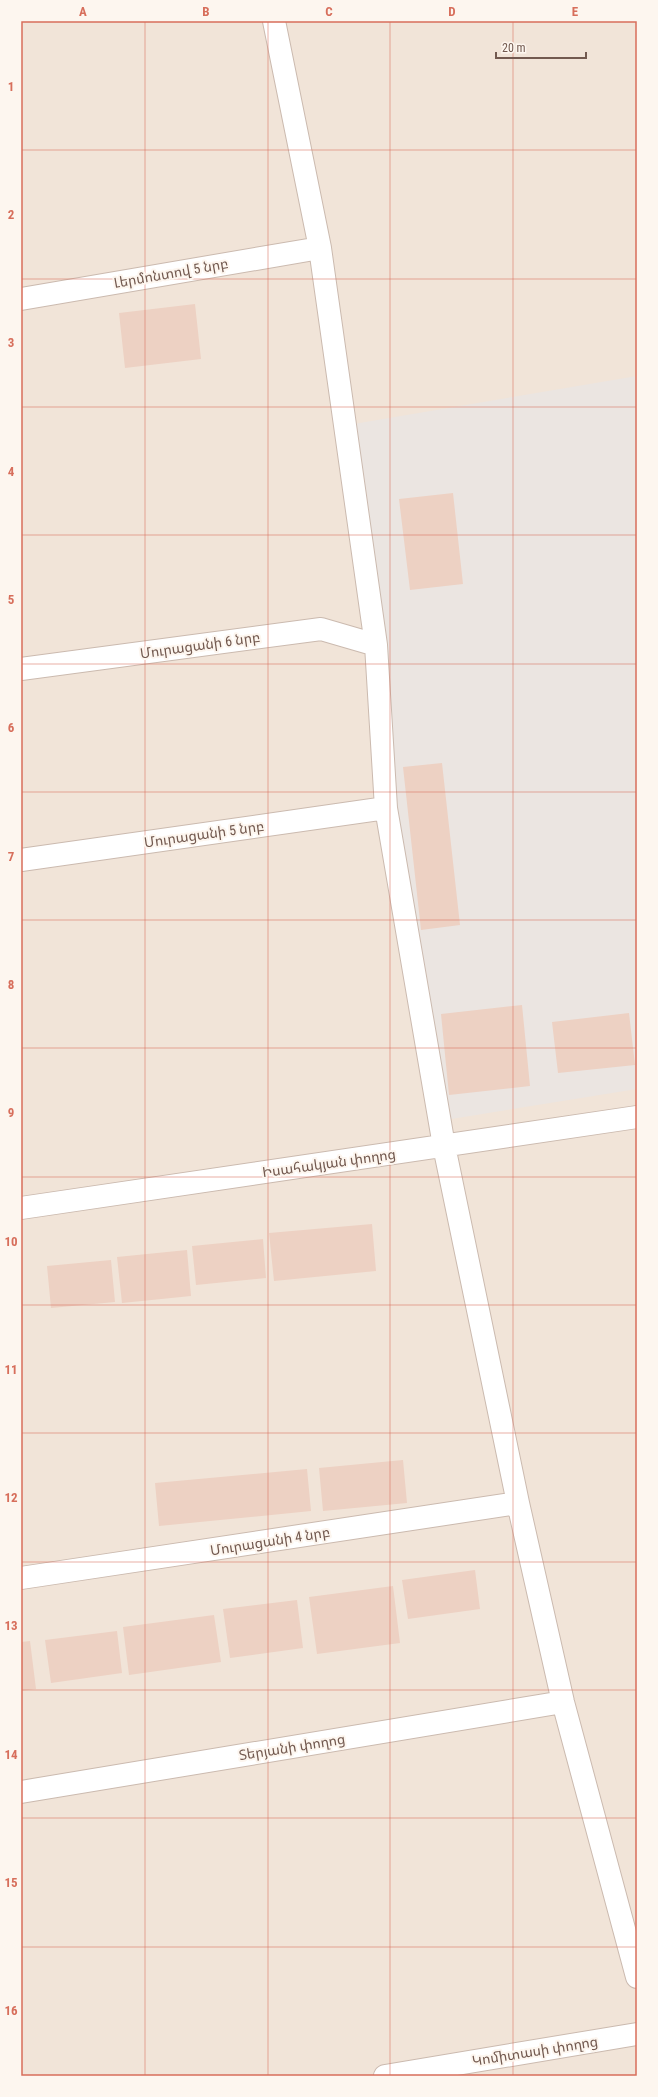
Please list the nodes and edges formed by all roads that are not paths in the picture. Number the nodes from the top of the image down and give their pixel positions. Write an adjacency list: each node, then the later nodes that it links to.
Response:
1 (274, 21): 2 (street)
2 (320, 248): 3 (street, Լերմոնտով 5 նրբ); 4 (street)
3 (21, 299)
4 (376, 645): 5 (street, Մուրացանի 6 նրբ); 6 (street)
5 (21, 669)
6 (386, 808): 7 (street, Մուրացանի 5 նրբ); 9 (street)
7 (21, 860)
8 (637, 1117): 9 (street, Իսահակյան փողոց)
9 (444, 1146): 10 (street, Իսահակյան փողոց); 11 (street)
10 (21, 1208)
11 (518, 1503): 12 (street, Մուրացանի 4 նրբ); 13 (street)
12 (21, 1578)
13 (563, 1702): 14 (street, Տերյանի փողոց); 15 (street)
14 (21, 1792)
15 (637, 1977)
16 (637, 2034): 17 (street, Կոմիտասի փողոց)
17 (385, 2076)

